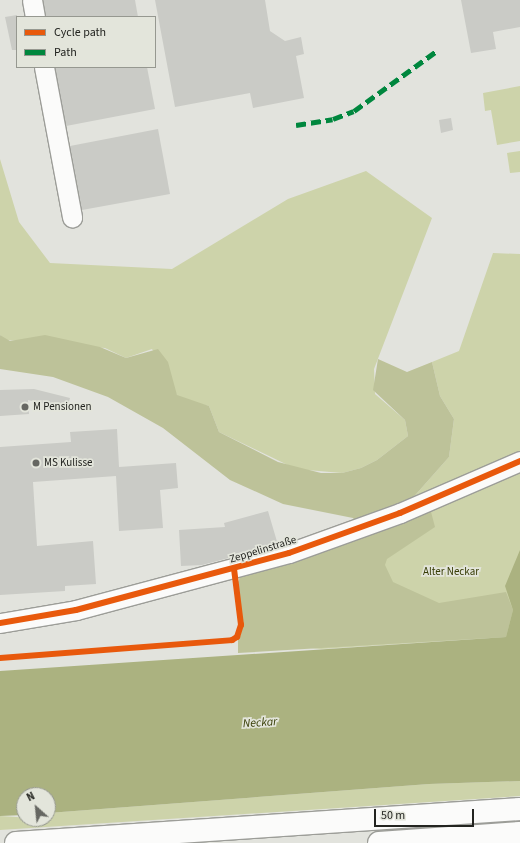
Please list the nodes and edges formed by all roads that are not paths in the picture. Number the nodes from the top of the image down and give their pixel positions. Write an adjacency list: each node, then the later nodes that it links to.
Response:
1 (32, 0): 2 (street)
2 (35, 16)
3 (44, 68): 4 (street)
4 (72, 217)
5 (520, 461): 6 (street, Zeppelinstraße)
6 (0, 623)
7 (520, 809): 9 (highway)
8 (520, 833): 10 (highway)
9 (16, 843)
10 (379, 843)

